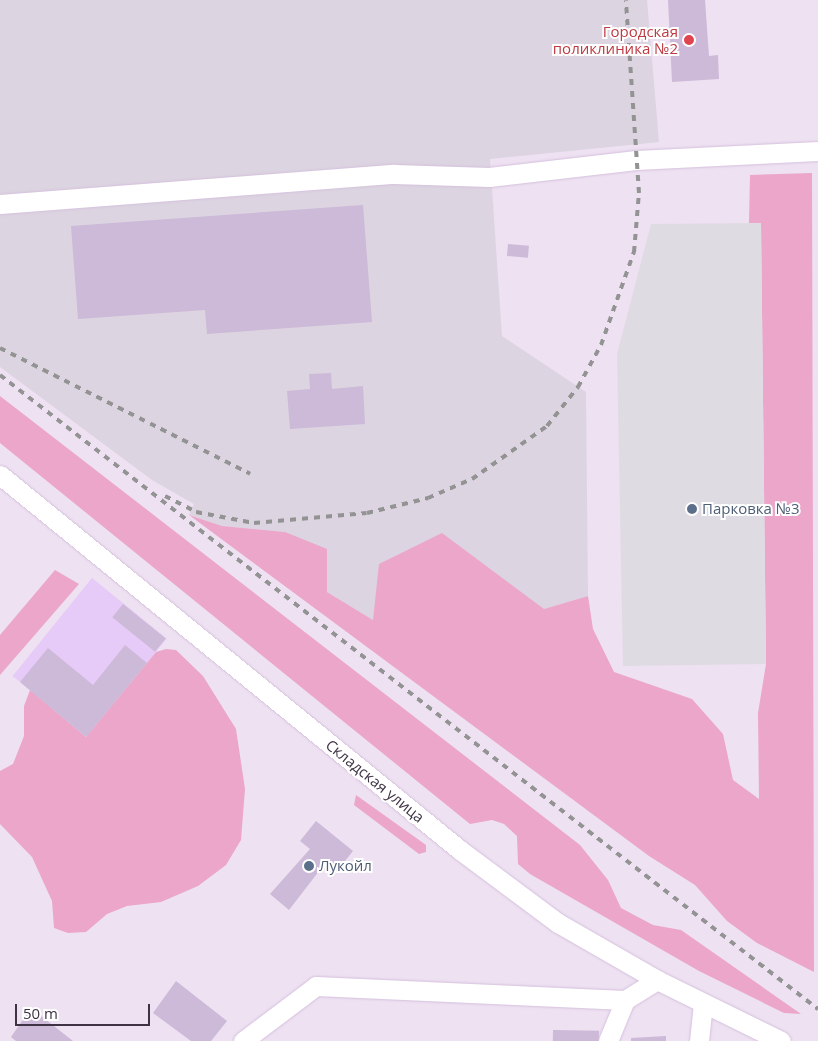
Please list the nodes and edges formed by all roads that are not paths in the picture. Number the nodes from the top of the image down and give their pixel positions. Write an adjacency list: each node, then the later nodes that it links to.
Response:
1 (818, 151): 2 (street)
2 (0, 204)
3 (0, 475): 4 (street, Складская улица)
4 (657, 980): 5 (street); 6 (street, Складская улица)
5 (625, 1000): 7 (street); 8 (street)
6 (703, 1003): 9 (street); 10 (street, Складская улица)
7 (243, 1041)
8 (608, 1041)
9 (699, 1041)
10 (781, 1041)

